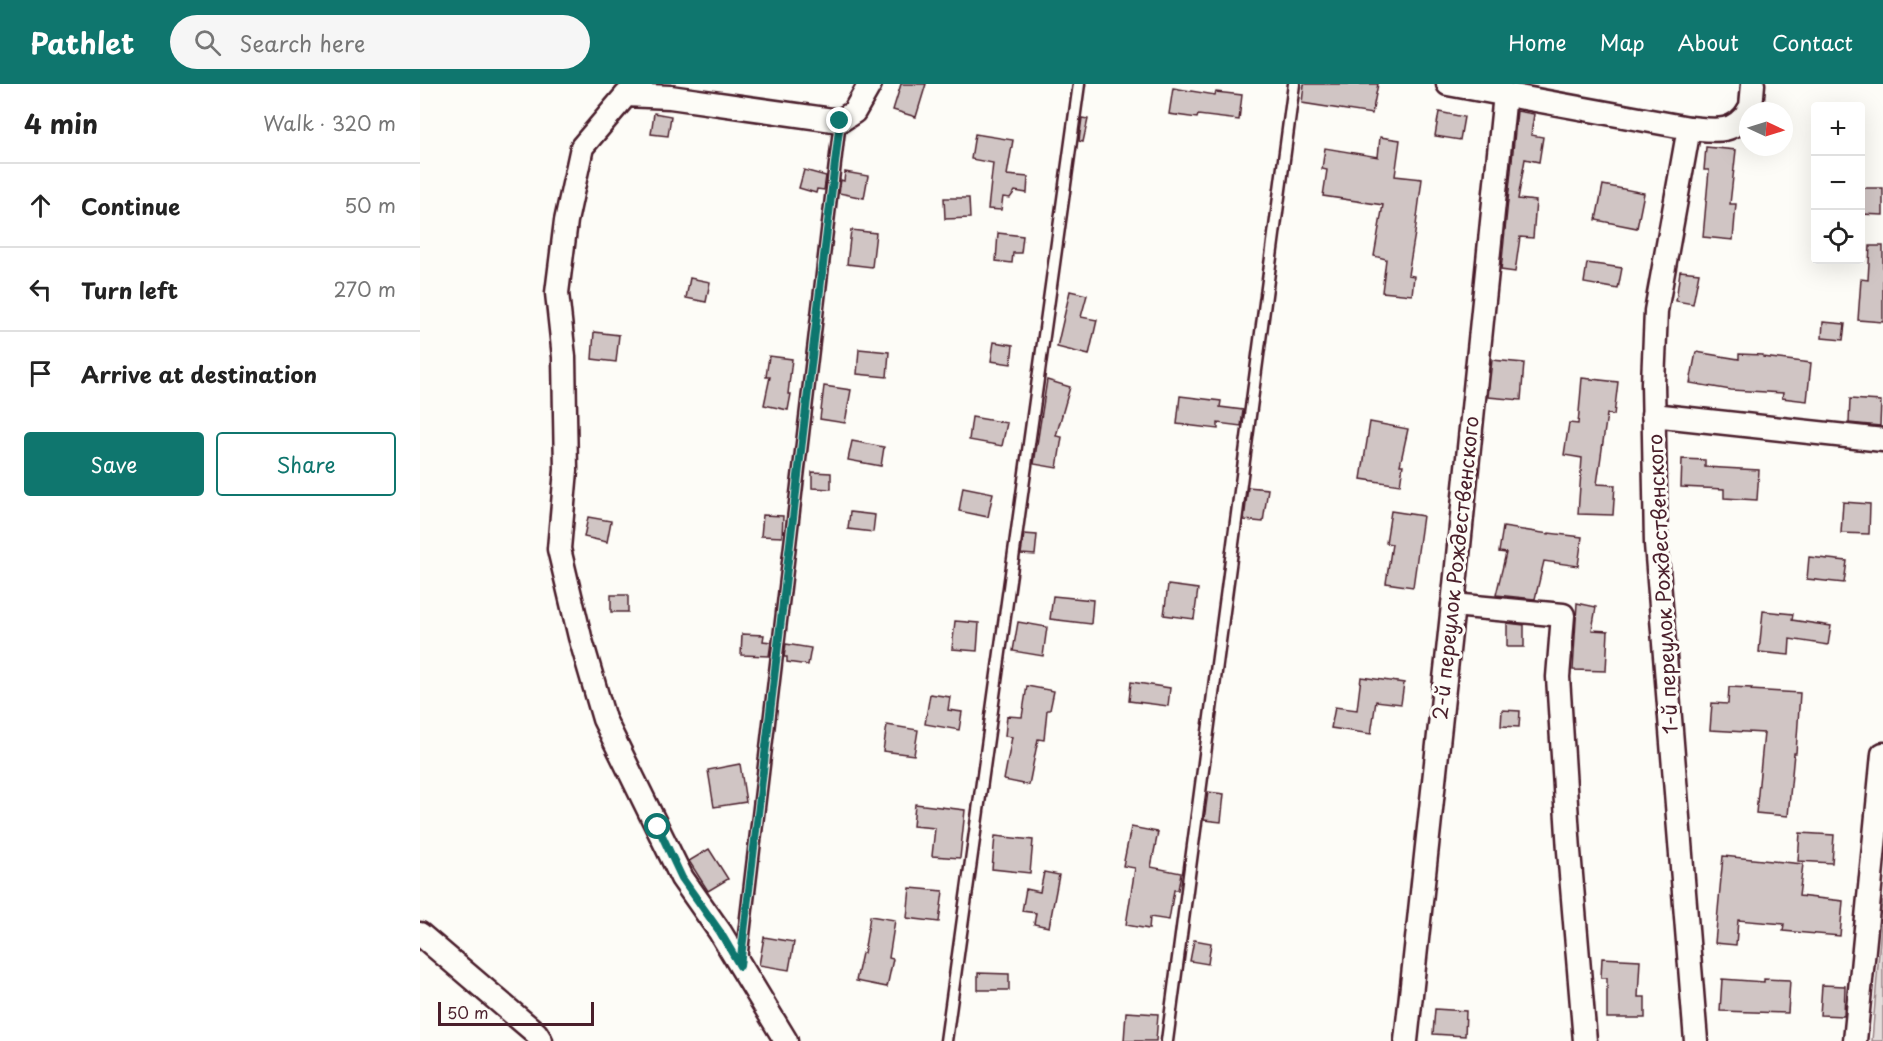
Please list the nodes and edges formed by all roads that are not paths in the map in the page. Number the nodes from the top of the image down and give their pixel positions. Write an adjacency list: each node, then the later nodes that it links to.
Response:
1 (870, 84): 8 (street)
2 (1079, 84): 19 (lane)
3 (1294, 84): 20 (lane)
4 (1449, 84): 6 (street)
5 (1753, 84): 7 (street)
6 (1505, 94): 10 (street); 13 (street, 2-й переулок Рождественского)
7 (1751, 102)
8 (840, 121): 16 (lane); 16 (street)
9 (1739, 123): 10 (street)
10 (1689, 129): 11 (street, 1-й переулок Рождественского)
11 (1653, 415): 12 (street); 23 (street, 1-й переулок Рождественского)
12 (1883, 440)
13 (1453, 605): 21 (street, 2-й переулок Рождественского); 22 (street)
14 (1883, 754): 24 (street)
15 (420, 934): 17 (street)
16 (740, 966): 18 (street)
17 (537, 1038)
18 (786, 1041)
19 (946, 1041)
20 (1167, 1041)
21 (1406, 1041)
22 (1585, 1041)
23 (1696, 1041)
24 (1855, 1041)

